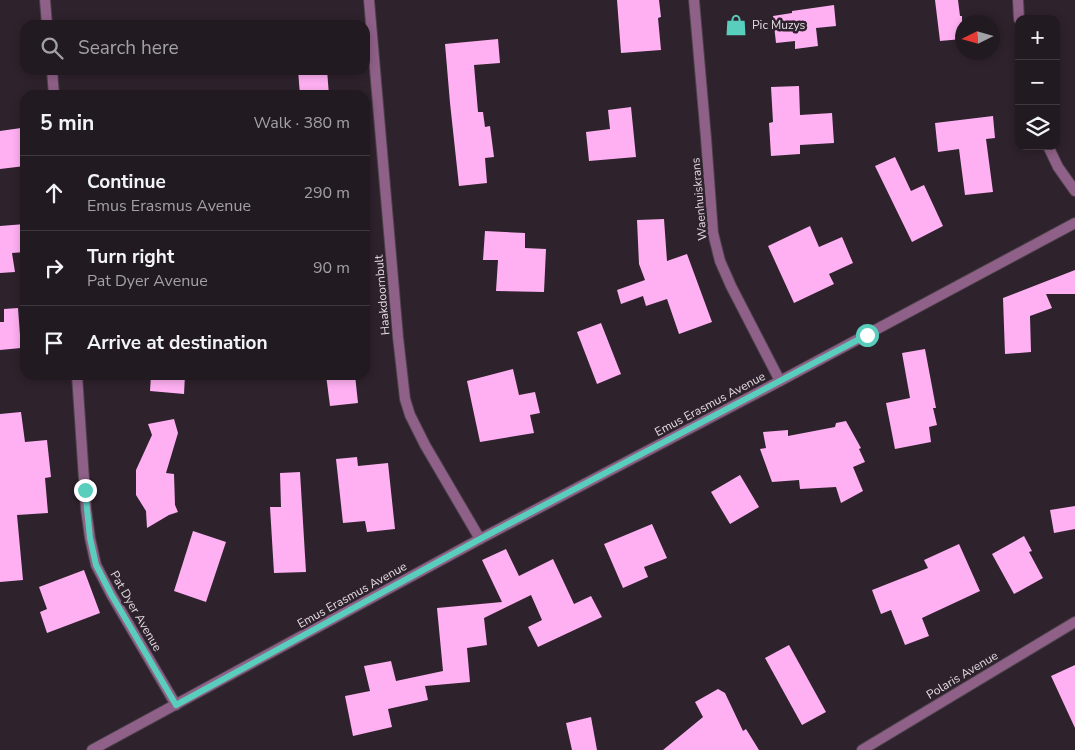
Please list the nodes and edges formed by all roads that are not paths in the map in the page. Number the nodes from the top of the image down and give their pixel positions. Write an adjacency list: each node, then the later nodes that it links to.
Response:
1 (45, 0): 6 (street)
2 (369, 0): 14 (street, Haakdoornbult)
3 (694, 0): 13 (street, Waenhuiskrans)
4 (1018, 0): 5 (street)
5 (1019, 15)
6 (47, 20)
7 (52, 75): 8 (street)
8 (54, 90)
9 (1050, 150): 10 (street)
10 (1075, 191)
11 (1075, 223): 13 (street, Emus Erasmus Avenue)
12 (77, 380): 16 (street, Pat Dyer Avenue)
13 (780, 381): 14 (street, Emus Erasmus Avenue)
14 (480, 539): 16 (street, Emus Erasmus Avenue)
15 (1075, 622): 18 (street, Polaris Avenue)
16 (176, 705): 17 (street, Emus Erasmus Avenue)
17 (92, 750)
18 (862, 750)

